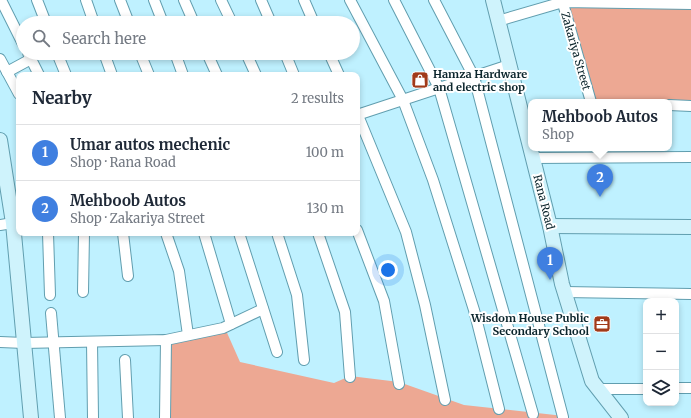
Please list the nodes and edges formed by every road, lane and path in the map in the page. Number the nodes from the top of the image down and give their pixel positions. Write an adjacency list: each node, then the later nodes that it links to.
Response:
1 (1, 0): 29 (street)
2 (37, 0): 18 (street)
3 (86, 0): 19 (street)
4 (120, 0): 20 (street)
5 (154, 0): 21 (street)
6 (184, 0): 22 (street)
7 (221, 0): 23 (street)
8 (261, 0): 24 (street)
9 (304, 0): 25 (street)
10 (350, 0): 26 (street)
11 (394, 0): 54 (street)
12 (434, 0): 52 (street)
13 (493, 0): 28 (street, Rana Road)
14 (563, 1): 15 (street); 28 (street); 55 (street, Zakariya Street)
15 (613, 1): 16 (street)
16 (669, 2): 17 (street)
17 (691, 4)
18 (43, 16)
19 (92, 16)
20 (126, 16)
21 (160, 16)
22 (191, 16)
23 (229, 16)
24 (268, 16)
25 (311, 16)
26 (358, 16)
27 (360, 19): 56 (street)
28 (498, 21): 41 (street, Rana Road)
29 (16, 30)
30 (0, 59): 42 (street)
31 (24, 60): 42 (street)
32 (31, 60): 43 (street)
33 (61, 60): 44 (street)
34 (107, 60): 45 (street)
35 (143, 60): 46 (street)
36 (177, 60): 47 (street)
37 (210, 60): 48 (street)
38 (249, 60): 49 (street)
39 (288, 60): 50 (street)
40 (332, 60): 51 (street)
41 (509, 65): 52 (street); 61 (street, Rana Road)
42 (7, 72): 53 (street)
43 (37, 72)
44 (65, 72)
45 (111, 72)
46 (148, 72)
47 (182, 72)
48 (216, 72)
49 (255, 72)
50 (293, 72)
51 (338, 72)
52 (474, 77): 54 (street); 111 (street)
53 (16, 88)
54 (439, 88): 56 (street); 105 (street)
55 (590, 99)
56 (402, 100): 59 (street); 104 (street)
57 (672, 105): 58 (street)
58 (691, 106)
59 (360, 113)
60 (360, 121): 103 (street)
61 (528, 139)
62 (0, 140): 67 (street)
63 (531, 151): 66 (street, Rana Road)
64 (605, 153): 65 (street); 66 (street)
65 (691, 157)
66 (533, 158): 68 (street, Rana Road)
67 (11, 223): 93 (street)
68 (550, 226): 69 (street); 81 (street, Rana Road)
69 (691, 227)
70 (48, 236): 83 (street)
71 (84, 236): 80 (street)
72 (123, 236): 79 (street)
73 (167, 236): 88 (street)
74 (205, 236): 87 (street)
75 (240, 236): 85 (street)
76 (278, 236): 96 (street)
77 (319, 236): 97 (street)
78 (359, 236): 98 (street)
79 (128, 276)
80 (83, 292)
81 (564, 292): 84 (street); 101 (street, Rana Road)
82 (691, 294): 84 (street)
83 (50, 295)
84 (649, 297)
85 (263, 309): 87 (street); 94 (street)
86 (51, 313): 91 (street)
87 (231, 324): 88 (street)
88 (188, 336): 89 (street)
89 (166, 340): 92 (street); 110 (street)
90 (0, 342): 93 (street)
91 (53, 342): 92 (street); 93 (street); 107 (street)
92 (92, 342): 108 (street)
93 (24, 343): 106 (street)
94 (277, 352)
95 (125, 360): 109 (street)
96 (304, 360)
97 (350, 377)
98 (399, 384)
99 (679, 388): 100 (street)
100 (691, 388)
101 (599, 389): 102 (street); 112 (street, Rana Road)
102 (643, 389)
103 (445, 400)
104 (500, 409)
105 (533, 414)
106 (31, 418)
107 (60, 418)
108 (92, 418)
109 (128, 418)
110 (165, 418)
111 (563, 418)
112 (621, 418)

